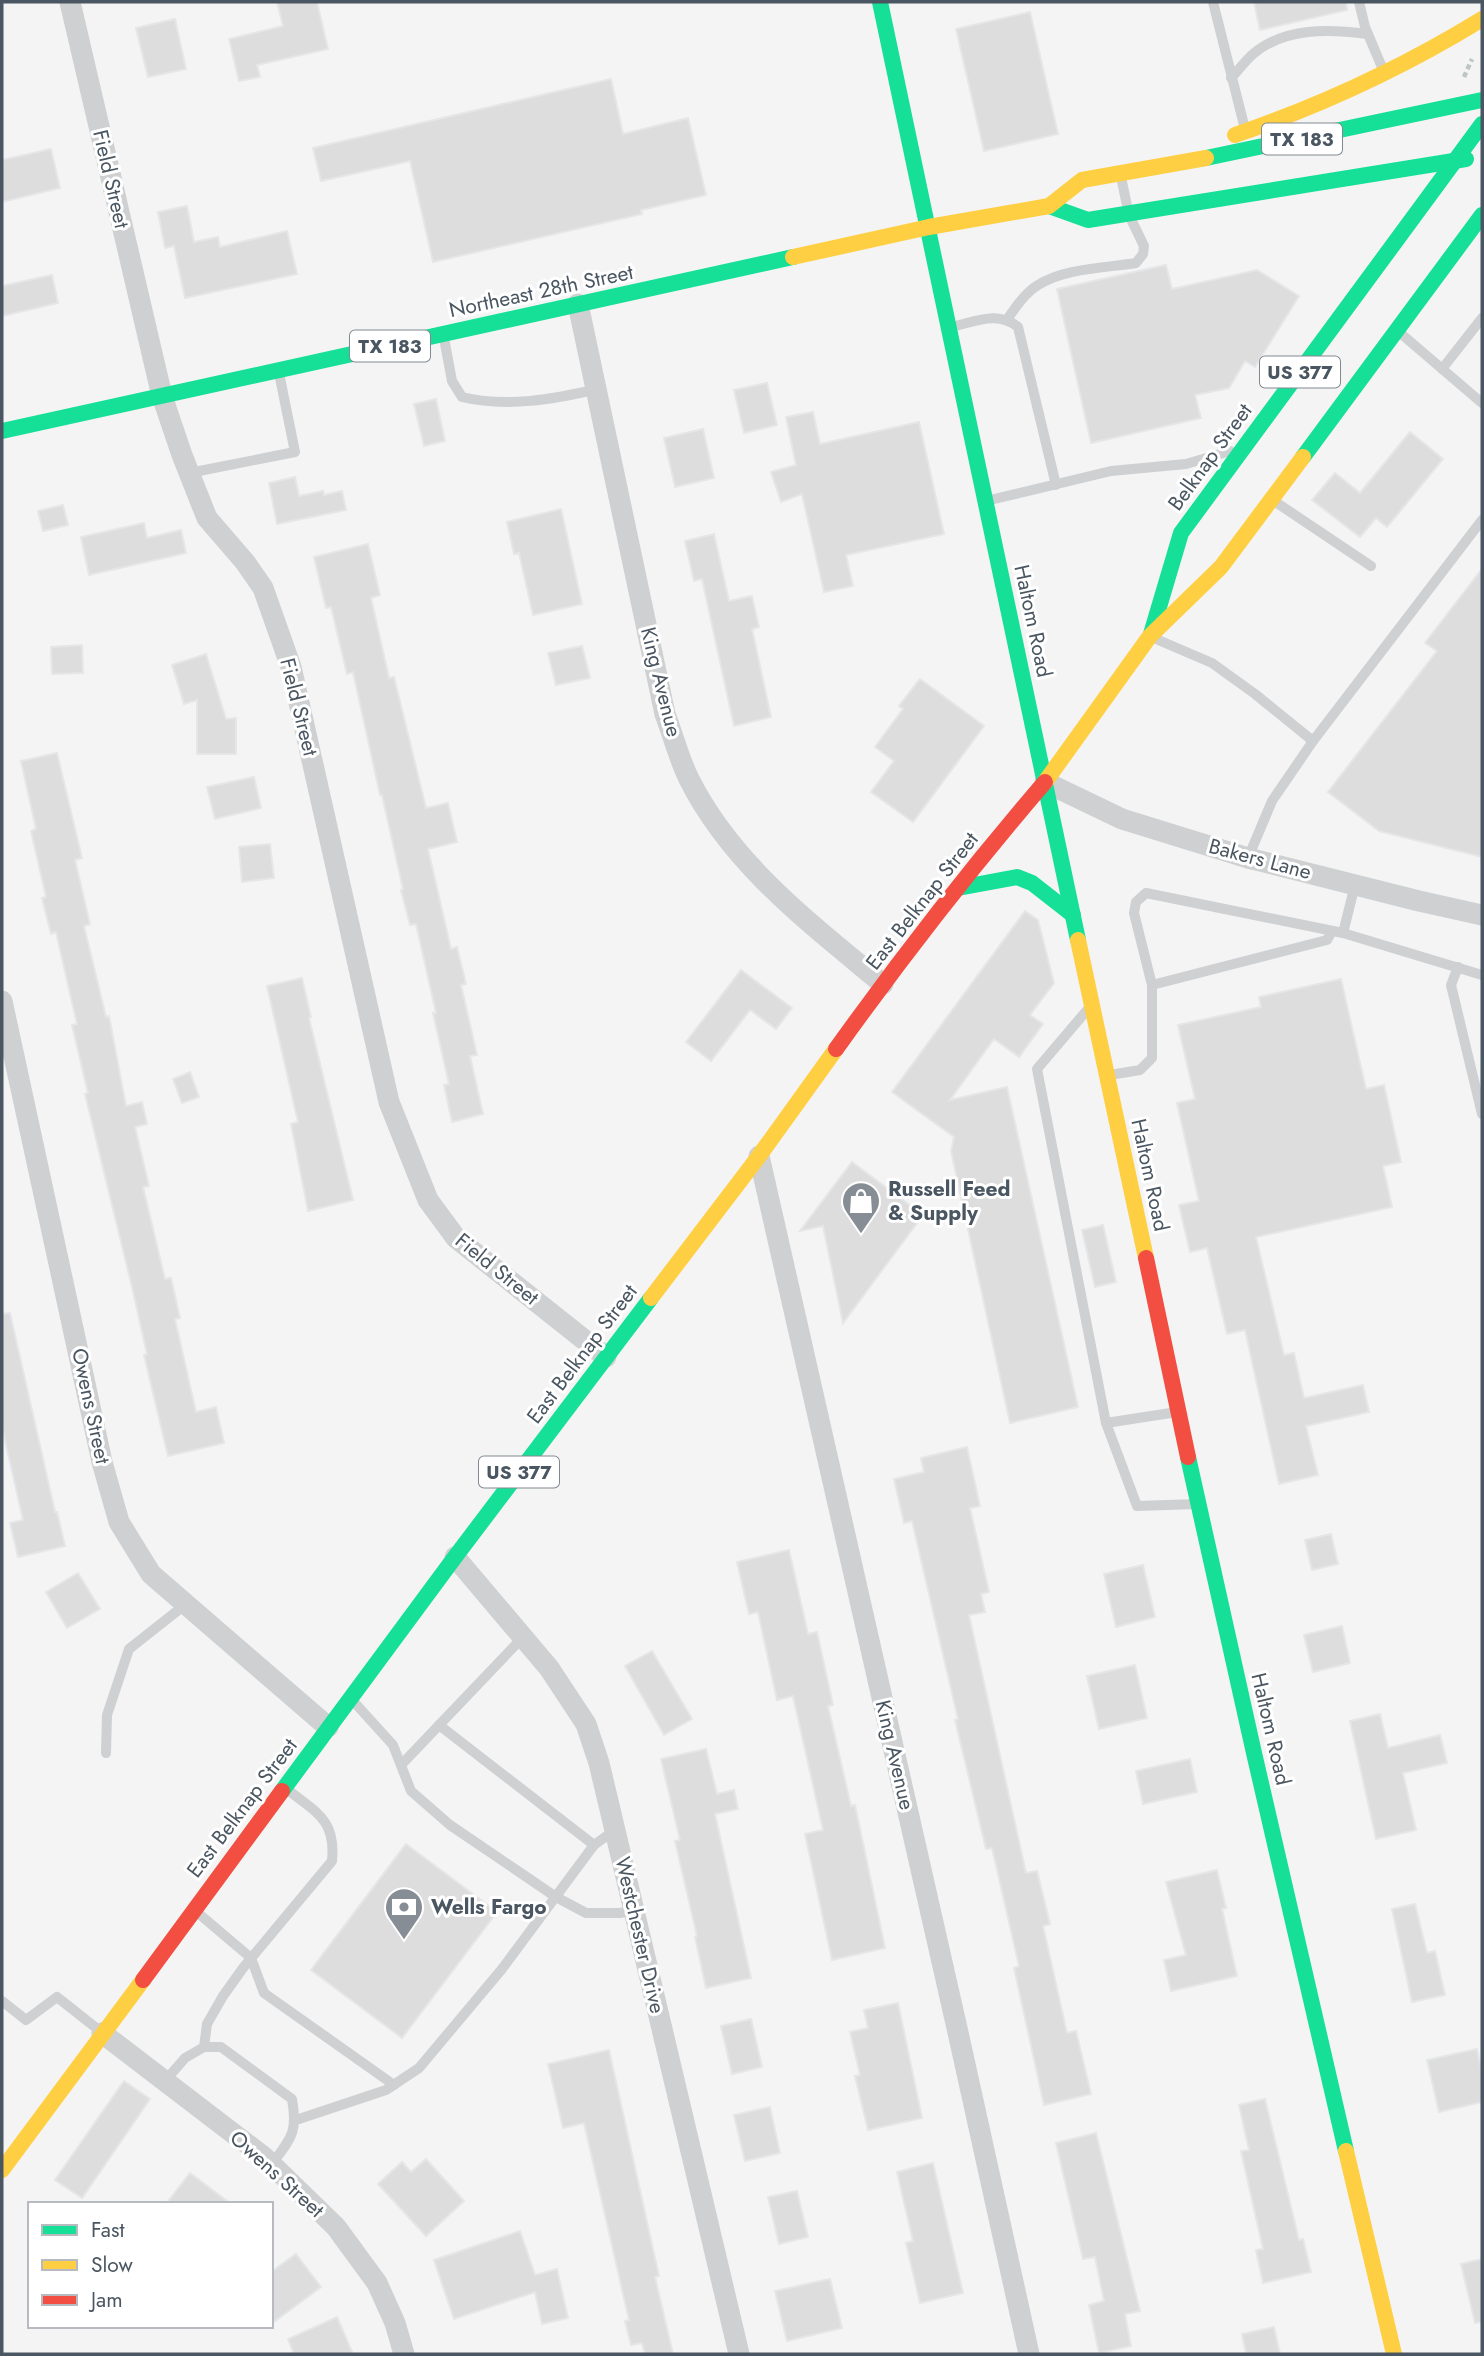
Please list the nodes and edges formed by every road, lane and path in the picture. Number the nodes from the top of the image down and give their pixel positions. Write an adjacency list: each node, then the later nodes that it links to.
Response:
1 (70, 2): 32 (street, Field Street)
2 (880, 2): 21 (main road, Haltom Road)
3 (1213, 2): 9 (lane)
4 (1359, 2): 6 (lane)
5 (1482, 19): 8 (main road)
6 (1368, 34): 8 (lane); 9 (lane)
7 (1468, 52): 10 (path)
8 (1385, 75): 13 (main road)
9 (1231, 78): 13 (lane)
10 (1460, 87)
11 (1482, 100): 16 (main road, Northeast 28th Street / TX 183)
12 (1482, 124): 15 (main road, Belknap Street / US 377)
13 (1246, 132): 16 (main road)
14 (1482, 156): 15 (main road, TX 183)
15 (1456, 161): 17 (main road, TX 183); 22 (main road, Belknap Street / US 377)
16 (1120, 173): 18 (main road, Northeast 28th Street / TX 183); 19 (lane)
17 (1342, 179): 19 (main road, TX 183); 22 (main road)
18 (1049, 206): 19 (main road, TX 183); 21 (main road, Northeast 28th Street / TX 183)
19 (1129, 215): 24 (lane)
20 (1482, 215): 27 (main road, US 377)
21 (929, 228): 23 (main road, Northeast 28th Street / TX 183); 26 (main road, Haltom Road)
22 (1406, 228): 35 (main road, Belknap Street / US 377)
23 (578, 304): 28 (main road, Northeast 28th Street / TX 183); 31 (street, King Avenue)
24 (1007, 318): 26 (lane); 37 (lane)
25 (1482, 318): 29 (lane)
26 (951, 327): 39 (main road, Haltom Road)
27 (1397, 330): 29 (lane); 38 (main road, US 377)
28 (443, 334): 30 (main road, Northeast 28th Street / TX 183); 31 (lane)
29 (1442, 369): 33 (lane)
30 (278, 370): 32 (main road, Northeast 28th Street / TX 183); 36 (lane)
31 (598, 389): 53 (street, King Avenue)
32 (162, 396): 34 (main road, Northeast 28th Street / TX 183); 36 (street, Field Street)
33 (1482, 403)
34 (2, 431)
35 (1244, 447): 37 (lane); 42 (main road, Belknap Street / US 377)
36 (189, 473): 60 (street, Field Street)
37 (1055, 485): 39 (lane)
38 (1271, 499): 41 (lane); 42 (main road, US 377)
39 (987, 501): 44 (main road, Haltom Road)
40 (1482, 520): 43 (lane)
41 (1371, 566)
42 (1150, 636): 43 (lane); 44 (main road, East Belknap Street / US 377)
43 (1313, 741): 45 (lane)
44 (1045, 782): 45 (street, Bakers Lane); 47 (main road, East Belknap Street / US 377); 48 (main road, Haltom Road)
45 (1248, 858): 46 (street, Bakers Lane)
46 (1355, 885): 49 (street, Bakers Lane); 50 (lane)
47 (958, 888): 48 (main road); 53 (main road, East Belknap Street / US 377)
48 (1073, 915): 56 (main road, Haltom Road)
49 (1482, 915)
50 (1338, 932): 51 (lane); 54 (lane); 54 (lane)
51 (1458, 967): 52 (lane); 58 (lane)
52 (1482, 975)
53 (883, 984): 59 (main road, East Belknap Street / US 377)
54 (1152, 985): 57 (lane)
55 (2, 1001): 65 (street, Owens Street)
56 (1092, 1004): 57 (main road, Haltom Road); 62 (lane)
57 (1107, 1076): 61 (main road, Haltom Road)
58 (1482, 1114)
59 (759, 1156): 60 (main road, East Belknap Street / US 377); 89 (street, King Avenue)
60 (606, 1357): 64 (main road, East Belknap Street / US 377)
61 (1179, 1412): 62 (lane); 63 (main road, Haltom Road)
62 (1106, 1423): 63 (lane)
63 (1198, 1504): 90 (main road, Haltom Road)
64 (455, 1557): 66 (street, Westchester Drive); 67 (main road, East Belknap Street / US 377)
65 (186, 1604): 69 (street, Owens Street); 70 (lane)
66 (523, 1637): 68 (lane); 73 (street, Westchester Drive)
67 (350, 1698): 69 (main road, East Belknap Street / US 377); 71 (lane)
68 (439, 1725): 71 (lane); 74 (lane)
69 (328, 1727): 72 (main road, East Belknap Street / US 377)
70 (106, 1753)
71 (402, 1764): 75 (lane)
72 (284, 1787): 76 (main road, East Belknap Street / US 377); 78 (lane)
73 (615, 1830): 74 (lane); 77 (street, Westchester Drive)
74 (594, 1845): 75 (lane)
75 (556, 1897): 77 (lane); 83 (lane)
76 (193, 1909): 78 (lane); 80 (main road, East Belknap Street / US 377)
77 (634, 1910): 88 (street, Westchester Drive)
78 (251, 1958): 81 (lane); 83 (lane)
79 (2, 2001): 80 (lane)
80 (102, 2033): 82 (street, Owens Street); 86 (main road, East Belknap Street / US 377)
81 (204, 2047): 82 (lane); 84 (lane)
82 (165, 2081): 85 (street, Owens Street)
83 (394, 2085): 84 (lane)
84 (296, 2120): 85 (lane)
85 (272, 2164): 87 (street, Owens Street)
86 (2, 2170)
87 (404, 2354)
88 (739, 2354)
89 (1029, 2354)
90 (1394, 2354)

